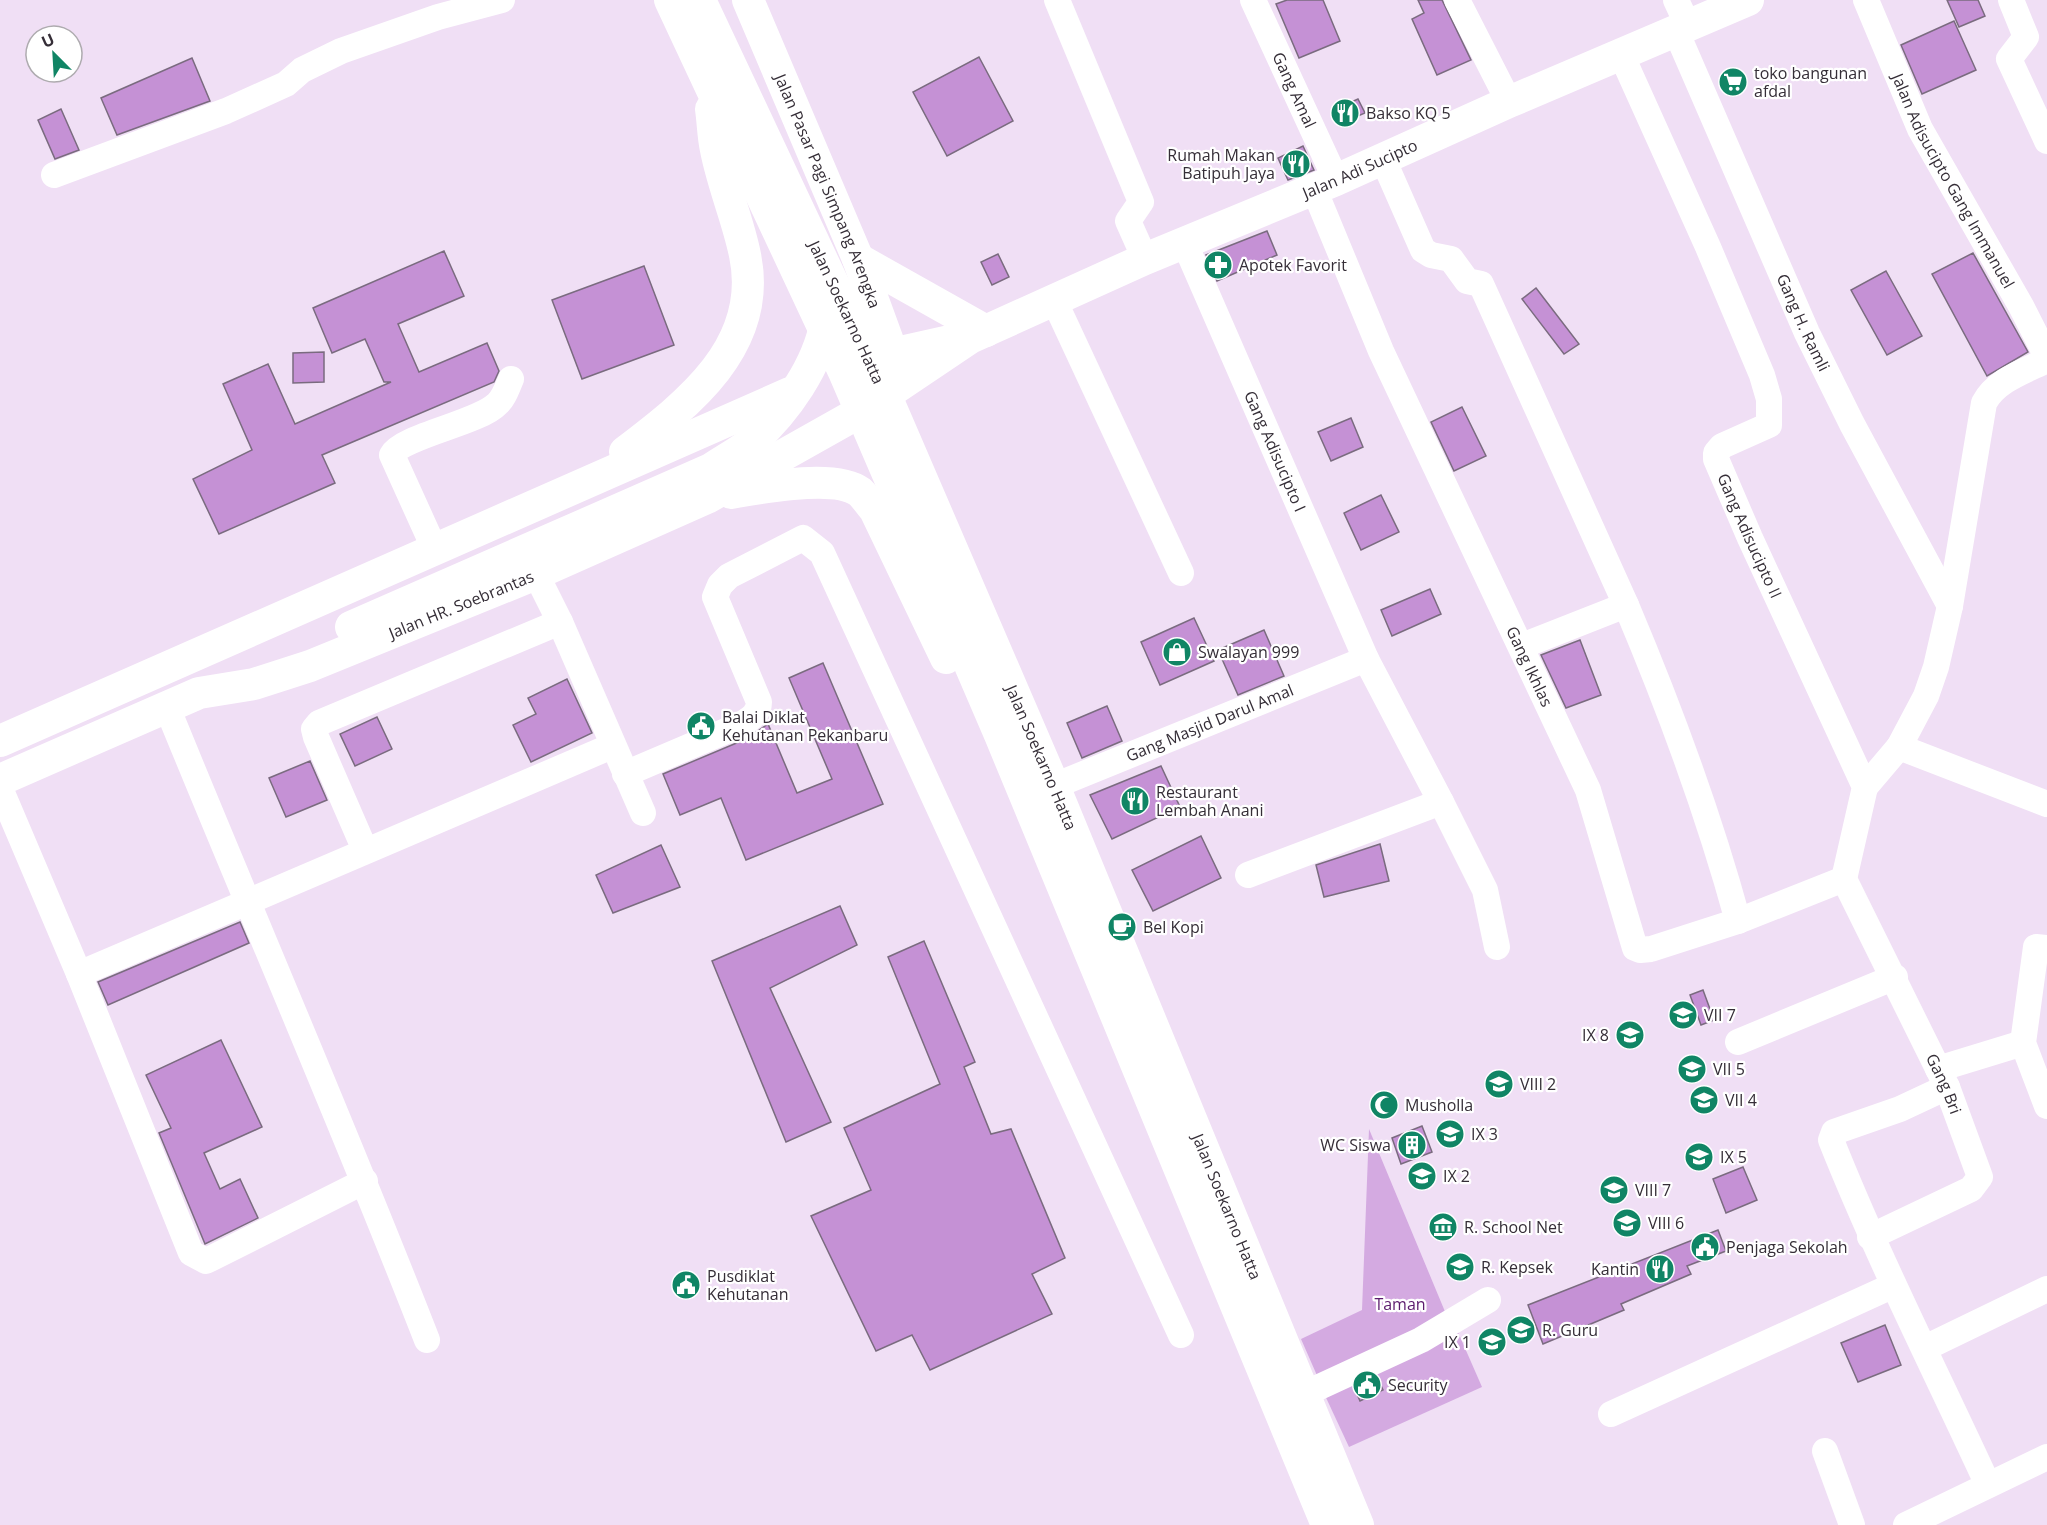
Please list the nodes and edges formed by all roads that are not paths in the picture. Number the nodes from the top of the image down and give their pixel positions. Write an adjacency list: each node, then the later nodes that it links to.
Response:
1 (502, 0): 18 (street)
2 (670, 0): 14 (main road, Jalan Soekarno Hatta)
3 (700, 0): 26 (main road, Jalan Soekarno Hatta)
4 (724, 0): 29 (main road)
5 (748, 0): 21 (main road, Jalan Pasar Pagi Simpang Arengka)
6 (1057, 0): 22 (street)
7 (1253, 0): 19 (street, Gang Amal)
8 (1456, 0): 15 (street)
9 (1748, 0): 12 (main road, Jalan Adi Sucipto)
10 (1866, 0): 25 (street, Jalan Adisucipto Gang Immanuel)
11 (2011, 0): 16 (street)
12 (1680, 19): 13 (main road, Jalan Adi Sucipto); 35 (street, Gang H. Ramli)
13 (1621, 54): 15 (main road, Jalan Adi Sucipto); 48 (street, Gang Adisucipto II)
14 (707, 80): 26 (main road, Jalan Soekarno Hatta); 30 (main road)
15 (1509, 102): 17 (main road, Jalan Adi Sucipto)
16 (2047, 141)
17 (1383, 159): 19 (main road, Jalan Adi Sucipto); 34 (street)
18 (54, 175)
19 (1325, 185): 20 (main road, Jalan Adi Sucipto); 37 (street, Gang Ikhlas)
20 (1185, 244): 22 (main road, Jalan Adi Sucipto); 38 (street, Gang Adisucipto I)
21 (858, 259): 24 (main road); 26 (main road, Jalan Pasar Pagi Simpang Arengka)
22 (1145, 259): 23 (main road, Jalan Adi Sucipto)
23 (1054, 300): 24 (main road, Jalan Adi Sucipto); 32 (street)
24 (978, 334): 26 (main road, Jalan Adi Sucipto); 28 (main road, Jalan Adi Sucipto)
25 (2047, 358): 35 (street)
26 (868, 363): 28 (main road, Jalan Soekarno Hatta); 30 (main road)
27 (511, 380): 31 (street)
28 (883, 397): 29 (main road, Jalan HR. Soebrantas); 41 (main road, Jalan Soekarno Hatta); 47 (main road, Jalan Soekarno Hatta)
29 (709, 483): 33 (main road, Jalan HR. Soebrantas); 39 (main road); 41 (main road)
30 (581, 486): 31 (main road)
31 (435, 550): 42 (main road)
32 (1181, 573)
33 (536, 574): 36 (street); 39 (main road, Jalan HR. Soebrantas)
34 (1626, 604): 37 (street); 57 (street)
35 (1950, 606): 44 (street)
36 (560, 622): 43 (street); 53 (street)
37 (1522, 646): 57 (street, Gang Ikhlas)
38 (1366, 659): 47 (street, Gang Masjid Darul Amal); 50 (street, Gang Adisucipto I)
39 (199, 693): 40 (main road, Jalan HR. Soebrantas)
40 (167, 707): 46 (main road, Jalan HR. Soebrantas); 56 (street)
41 (1000, 735): 68 (main road, Jalan Soekarno Hatta)
42 (0, 741)
43 (612, 746): 45 (street); 53 (street)
44 (1899, 747): 48 (street); 51 (street)
45 (625, 774): 52 (street); 72 (street)
46 (0, 780)
47 (1054, 786): 68 (main road, Jalan Soekarno Hatta)
48 (1865, 787): 55 (street)
49 (0, 788): 60 (street)
50 (1441, 802): 54 (street); 58 (street, Gang Adisucipto I)
51 (2047, 804)
52 (643, 813)
53 (365, 850): 56 (street)
54 (1248, 875)
55 (1844, 879): 57 (street, Gang Ikhlas); 61 (street, Gang Bri)
56 (246, 903): 60 (street); 66 (street)
57 (1738, 921)
58 (1497, 947)
59 (2047, 948): 63 (street)
60 (79, 974): 66 (street)
61 (1895, 977): 62 (street); 64 (street, Gang Bri)
62 (1738, 1042)
63 (2023, 1042): 64 (street); 65 (street)
64 (1942, 1078): 67 (street, Gang Bri); 67 (street)
65 (2047, 1106)
66 (365, 1181): 73 (street)
67 (1870, 1236): 69 (street)
68 (1241, 1282): 75 (main road, Jalan Soekarno Hatta); 80 (main road, Jalan Soekarno Hatta)
69 (1892, 1286): 74 (street); 76 (street)
70 (2047, 1289): 74 (street)
71 (1488, 1300): 75 (street)
72 (1181, 1335)
73 (427, 1340)
74 (1925, 1348): 79 (street)
75 (1302, 1395): 81 (main road, Jalan Soekarno Hatta)
76 (1611, 1414)
77 (1825, 1451): 82 (street)
78 (2047, 1457): 79 (street)
79 (1988, 1485): 83 (street)
80 (1327, 1525)
81 (1358, 1525)
82 (1852, 1525)
83 (1906, 1525)

